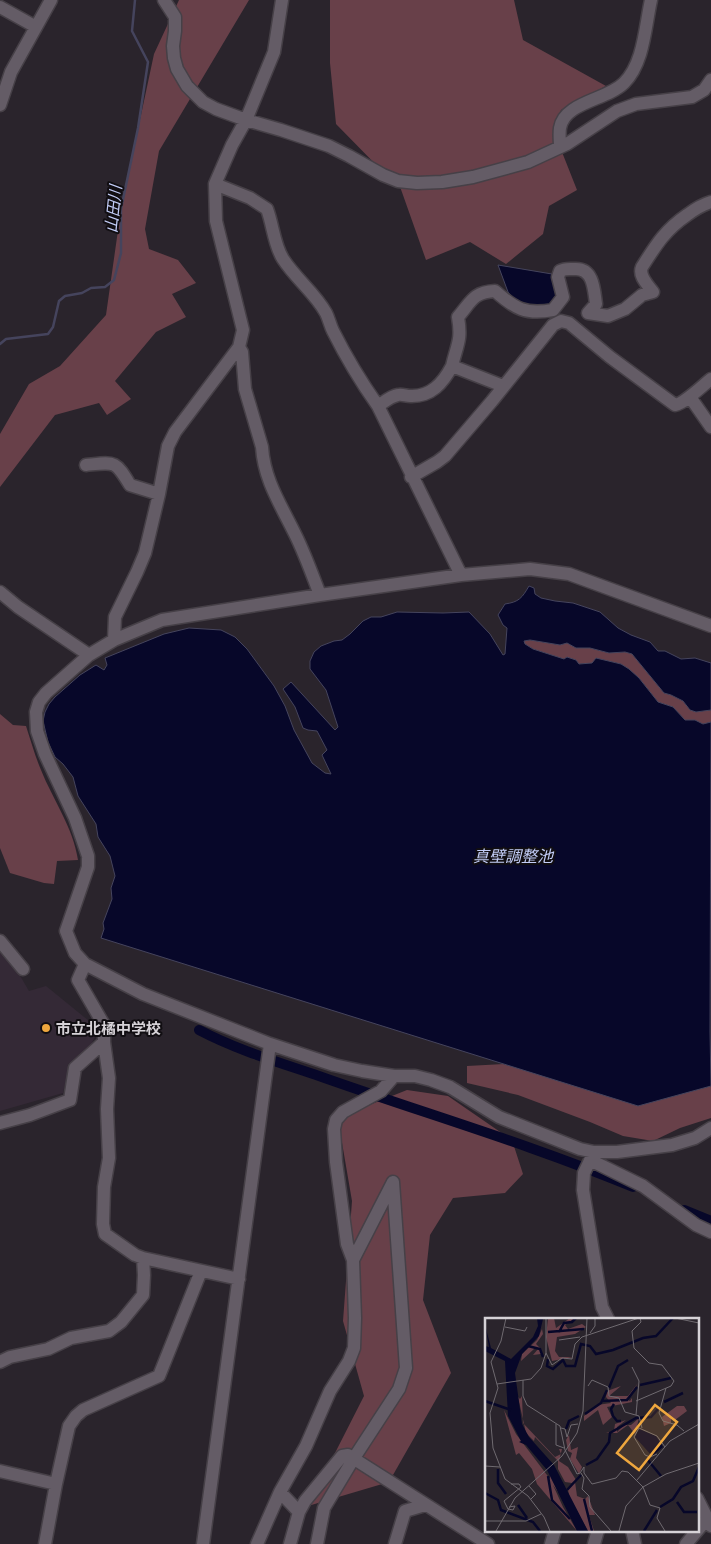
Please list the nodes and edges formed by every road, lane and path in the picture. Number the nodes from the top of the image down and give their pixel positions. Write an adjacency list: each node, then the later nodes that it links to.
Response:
1 (51, 0): 6 (street)
2 (282, 0): 9 (street)
3 (651, 0): 10 (street)
4 (168, 2): 9 (street)
5 (0, 7): 6 (street)
6 (36, 27): 8 (street)
7 (711, 80): 10 (street)
8 (0, 105)
9 (246, 120): 10 (street); 11 (street)
10 (560, 147)
11 (215, 184): 15 (street); 20 (street)
12 (711, 202): 13 (street)
13 (588, 313): 14 (street); 16 (street)
14 (561, 321): 18 (street); 19 (street)
15 (239, 347): 24 (street); 27 (street)
16 (452, 366): 18 (street); 20 (street)
17 (711, 379): 19 (street)
18 (503, 386): 23 (street)
19 (690, 396): 21 (street)
20 (378, 406): 23 (street)
21 (711, 427)
22 (86, 465): 24 (street)
23 (412, 477): 25 (street)
24 (160, 494): 29 (street)
25 (461, 575): 27 (street); 28 (street)
26 (0, 592): 30 (street)
27 (320, 595): 29 (street)
28 (711, 626)
29 (114, 640): 30 (street)
30 (89, 654): 32 (street)
31 (0, 941): 33 (street)
32 (85, 964): 34 (street); 35 (street)
33 (23, 969)
34 (104, 1042): 37 (street); 41 (street)
35 (270, 1044): 36 (street); 44 (street)
36 (394, 1076): 39 (street); 42 (street)
37 (0, 1123)
38 (711, 1128): 39 (street)
39 (589, 1163): 40 (street); 45 (street)
40 (711, 1232)
41 (143, 1258): 43 (street); 46 (street)
42 (353, 1260): 47 (street); 50 (street)
43 (201, 1271): 44 (street); 49 (street)
44 (239, 1279): 56 (street)
45 (602, 1313)
46 (0, 1362)
47 (354, 1458): 52 (street); 53 (street); 59 (street)
48 (0, 1472): 49 (street)
49 (56, 1484): 55 (street)
50 (280, 1492): 53 (street); 57 (street)
51 (698, 1500): 54 (street)
52 (425, 1505): 60 (street); 61 (street)
53 (298, 1512): 58 (street)
54 (709, 1523): 62 (street)
55 (45, 1544)
56 (203, 1544)
57 (257, 1544)
58 (290, 1544)
59 (317, 1544)
60 (395, 1544)
61 (488, 1544)
62 (686, 1544)

